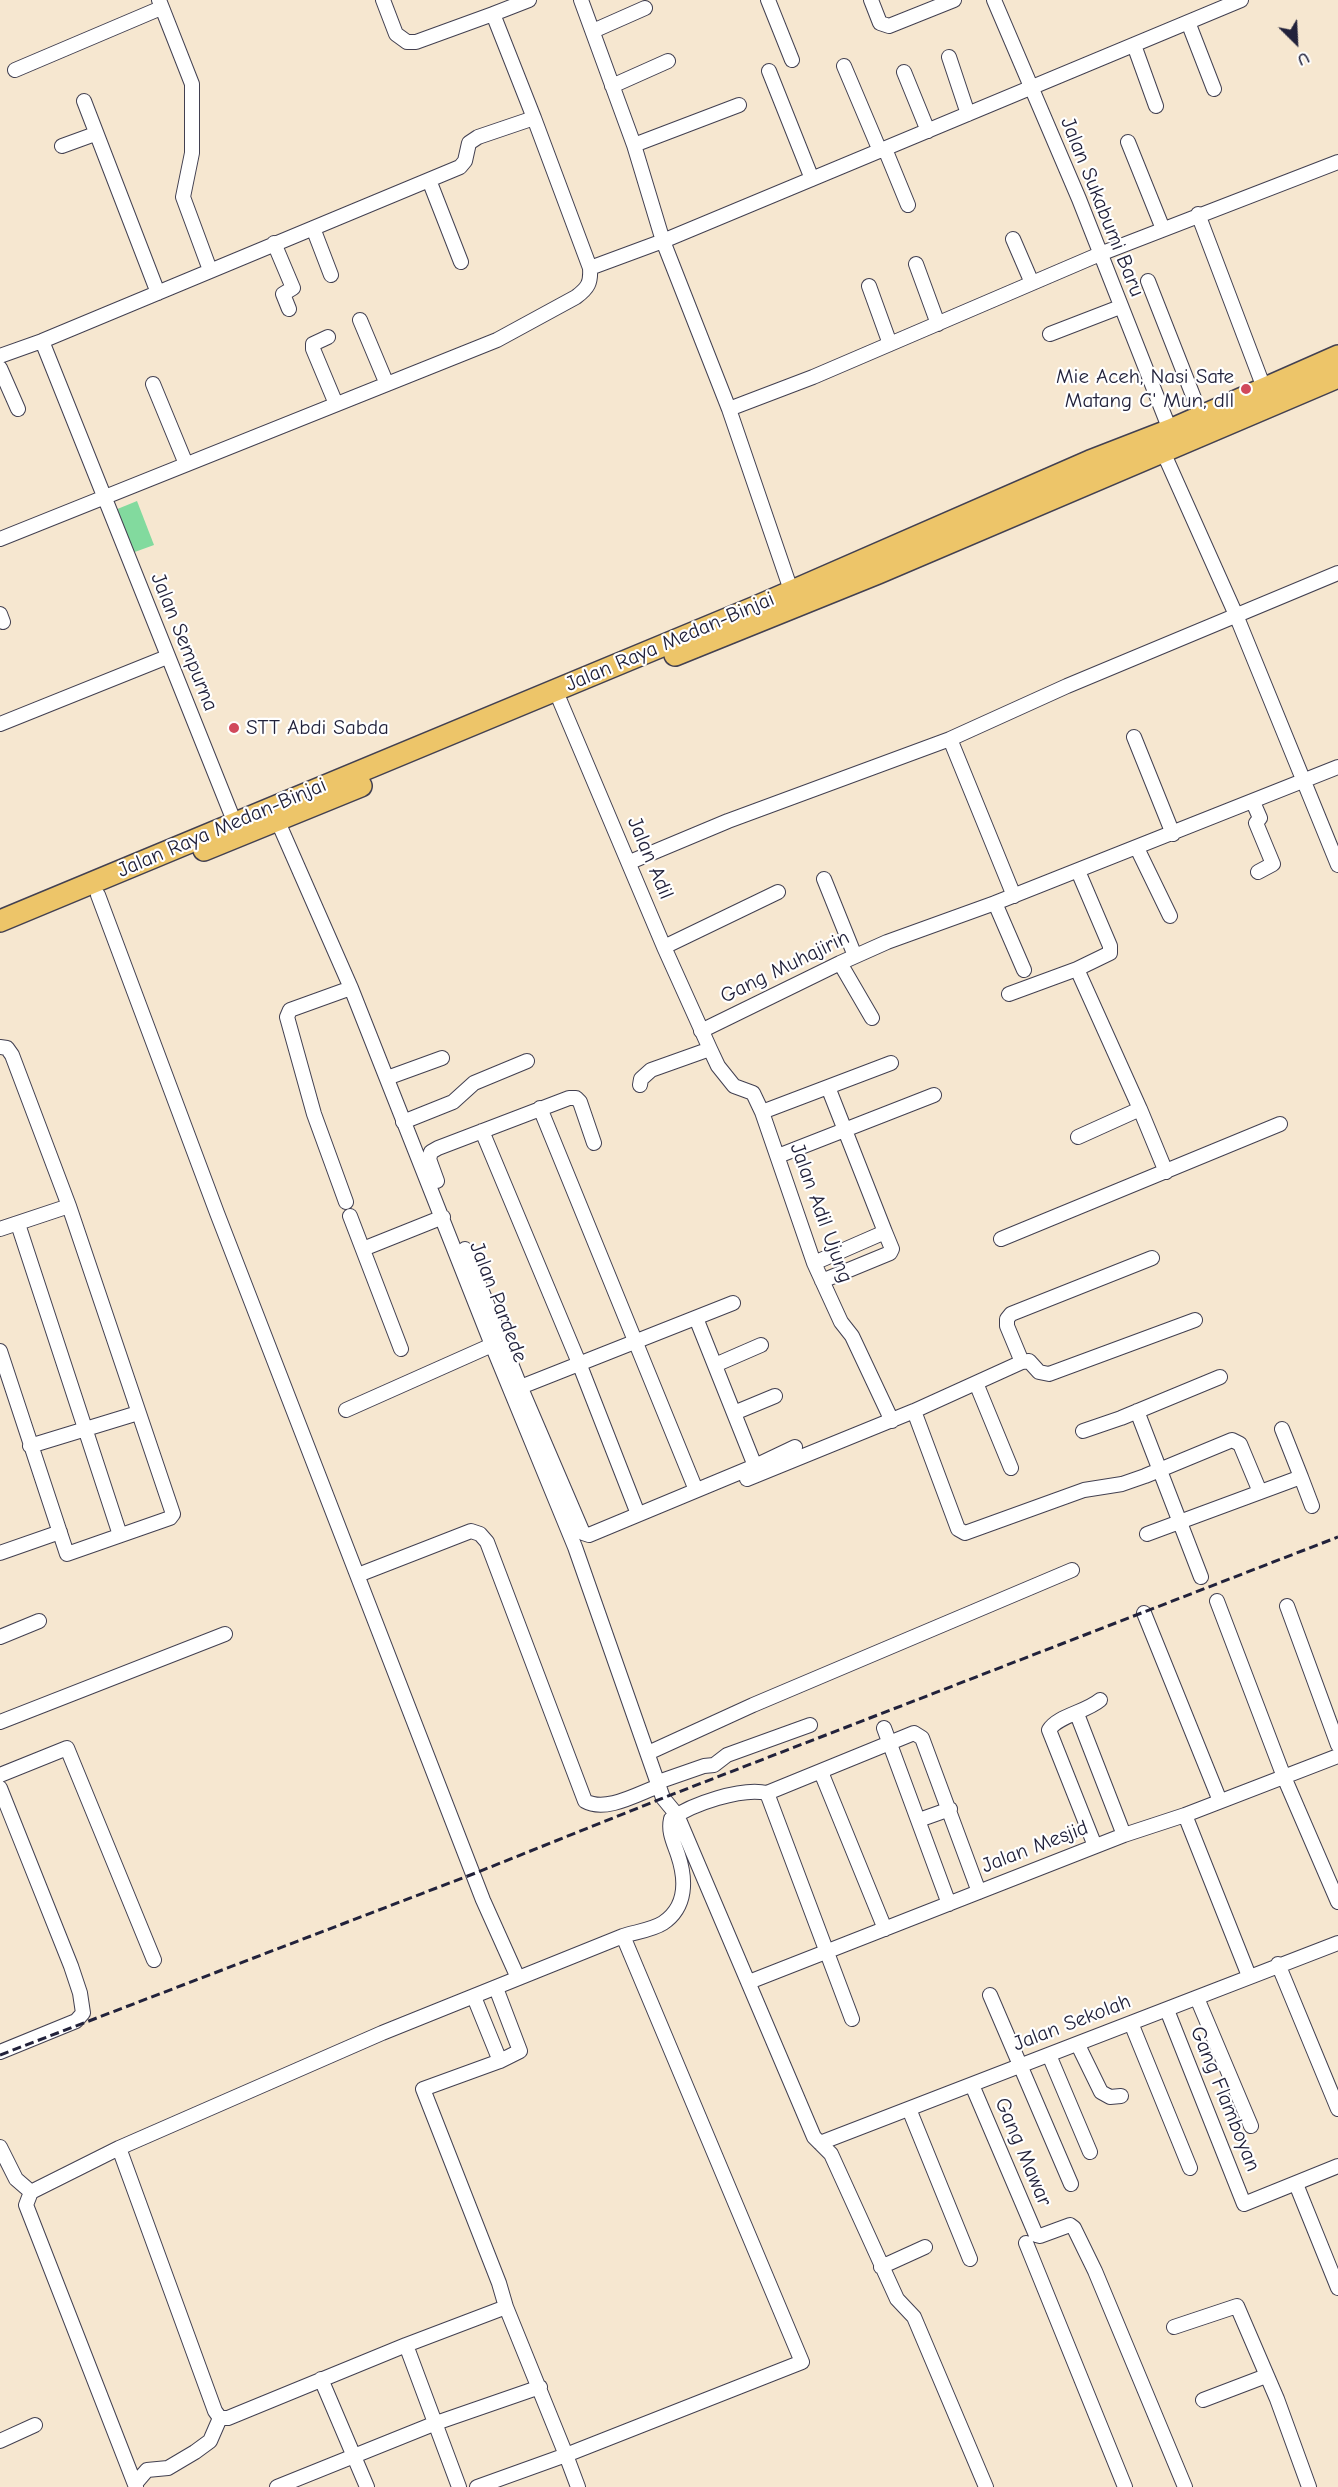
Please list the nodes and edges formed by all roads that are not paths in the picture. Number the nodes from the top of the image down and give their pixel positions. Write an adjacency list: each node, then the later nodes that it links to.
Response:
1 (382, 0): 11 (street)
2 (529, 0): 11 (street)
3 (581, 0): 13 (street)
4 (768, 0): 16 (street)
5 (871, 0): 6 (street)
6 (954, 0)
7 (994, 0): 23 (street, Jalan Sukabumi Baru)
8 (1241, 0): 12 (street)
9 (160, 4): 19 (street); 50 (street)
10 (645, 8): 13 (street)
11 (493, 14): 29 (street)
12 (1188, 22): 14 (street); 24 (street)
13 (593, 32): 22 (street)
14 (1134, 45): 23 (street); 27 (street)
15 (949, 57): 28 (street)
16 (792, 60)
17 (668, 61): 22 (street)
18 (844, 66): 35 (street)
19 (15, 70)
20 (769, 71): 37 (street)
21 (904, 72): 30 (street)
22 (612, 86): 34 (street)
23 (1031, 88): 28 (street); 46 (street, Jalan Sukabumi Baru)
24 (1214, 89)
25 (84, 101): 31 (street)
26 (739, 105): 34 (street)
27 (1156, 106)
28 (968, 114): 30 (street)
29 (534, 118): 38 (street); 49 (street)
30 (928, 131): 35 (street)
31 (95, 134): 33 (street); 55 (street)
32 (1128, 142): 42 (street)
33 (62, 146)
34 (634, 146): 44 (street)
35 (883, 150): 37 (street); 39 (street)
36 (1338, 162): 40 (street)
37 (812, 179): 44 (street)
38 (429, 180): 41 (street); 47 (street)
39 (908, 205)
40 (1198, 214): 42 (street); 70 (street)
41 (313, 228): 45 (street); 51 (street)
42 (1163, 229): 46 (street)
43 (1013, 239): 53 (street)
44 (663, 241): 49 (street); 73 (street)
45 (274, 243): 50 (street); 57 (street)
46 (1100, 254): 53 (street); 56 (street, Jalan Sukabumi Baru)
47 (461, 262)
48 (916, 264): 59 (street)
49 (590, 267): 68 (street)
50 (210, 270): 55 (street)
51 (331, 275)
52 (1148, 281): 74 (street)
53 (1032, 283): 59 (street)
54 (869, 286): 63 (street)
55 (158, 293): 62 (street)
56 (1120, 307): 60 (street); 75 (street, Jalan Sukabumi Baru)
57 (289, 309)
58 (360, 320): 68 (street)
59 (938, 324): 63 (street)
60 (1050, 334)
61 (328, 337): 71 (street)
62 (42, 341): 64 (street); 77 (street, Jalan Sempurna)
63 (890, 344): 73 (street)
64 (0, 356)
65 (1338, 356): 70 (highway, Jalan Raya Medan-Binjai)
66 (0, 368): 72 (street)
67 (1338, 377): 75 (highway, Jalan Raya Medan-Binjai)
68 (386, 382): 71 (street)
69 (153, 384): 76 (street)
70 (1264, 388): 74 (highway, Jalan Raya Medan-Binjai)
71 (336, 404): 76 (street)
72 (18, 409)
73 (729, 409): 80 (street)
74 (1201, 416): 75 (highway, Jalan Raya Medan-Binjai)
75 (1163, 439): 80 (highway, Jalan Raya Medan-Binjai); 81 (street, Jalan Sukabumi Baru)
76 (186, 464): 77 (street)
77 (104, 497): 78 (street); 82 (street, Jalan Sempurna)
78 (0, 540)
79 (1338, 573): 81 (street)
80 (794, 599): 83 (highway, Jalan Raya Medan-Binjai); 90 (highway, Jalan Raya Medan-Binjai)
81 (1236, 615): 86 (street); 88 (street, Jalan Sukabumi Baru)
82 (167, 657): 84 (street); 91 (street, Jalan Sempurna)
83 (560, 701): 90 (highway, Jalan Raya Medan-Binjai); 94 (street, Jalan Adil)
84 (0, 724)
85 (1134, 737): 92 (street)
86 (950, 739): 94 (street); 101 (street)
87 (1338, 766): 88 (street, Gang Muhajirin)
88 (1303, 781): 89 (street, Gang Muhajirin); 95 (street, Jalan Sukabumi Baru)
89 (1253, 802): 92 (street, Gang Muhajirin); 97 (street)
90 (275, 813): 91 (highway, Jalan Raya Medan-Binjai); 111 (street, Jalan Pardede)
91 (237, 829): 100 (highway, Jalan Raya Medan-Binjai); 104 (highway, Jalan Raya Medan-Binjai)
92 (1173, 834): 93 (street, Gang Muhajirin)
93 (1137, 848): 96 (street, Gang Muhajirin); 103 (street)
94 (630, 862): 106 (street, Jalan Adil)
95 (1338, 865)
96 (1078, 871): 101 (street, Gang Muhajirin); 109 (street)
97 (1258, 872)
98 (824, 879): 107 (street)
99 (778, 892): 106 (street)
100 (98, 895): 105 (highway, Jalan Raya Medan-Binjai); 186 (street)
101 (1014, 896): 102 (street, Gang Muhajirin)
102 (995, 903): 107 (street, Gang Muhajirin); 110 (street)
103 (1170, 916)
104 (0, 921)
105 (0, 935)
106 (664, 947): 114 (street, Jalan Adil)
107 (855, 956): 108 (street, Gang Muhajirin)
108 (840, 963): 113 (street); 114 (street, Gang Muhajirin)
109 (1077, 969): 112 (street); 125 (street)
110 (1024, 970)
111 (351, 987): 120 (street, Jalan Pardede); 141 (street)
112 (1009, 994)
113 (872, 1018)
114 (701, 1031): 116 (street, Jalan Adil Ujung)
115 (0, 1047): 135 (street)
116 (710, 1049): 121 (street); 126 (street, Jalan Adil Ujung)
117 (442, 1058): 120 (street)
118 (527, 1061): 127 (street)
119 (891, 1063): 122 (street)
120 (387, 1078): 127 (street, Jalan Pardede)
121 (640, 1085)
122 (828, 1087): 126 (street); 129 (street)
123 (934, 1095): 129 (street)
124 (540, 1108): 130 (street); 132 (street); 148 (street)
125 (1140, 1109): 131 (street); 134 (street)
126 (762, 1112): 133 (street, Jalan Adil Ujung)
127 (403, 1122): 136 (street, Jalan Pardede)
128 (1280, 1124): 134 (street)
129 (846, 1128): 133 (street); 139 (street)
130 (482, 1131): 154 (street); 158 (street)
131 (1078, 1137)
132 (594, 1143)
133 (778, 1156): 143 (street, Jalan Adil Ujung)
134 (1166, 1172): 140 (street)
135 (69, 1206): 137 (street); 163 (street)
136 (443, 1217): 141 (street); 149 (street, Jalan Pardede)
137 (18, 1224): 138 (street); 166 (street)
138 (1, 1227)
139 (885, 1232): 143 (street); 144 (street)
140 (1001, 1239)
141 (363, 1249): 151 (street)
142 (1152, 1258): 153 (street)
143 (814, 1263): 144 (street, Jalan Adil Ujung)
144 (822, 1281): 165 (street, Jalan Adil Ujung)
145 (733, 1303): 146 (street)
146 (696, 1318): 148 (street); 155 (street)
147 (1195, 1320): 153 (street)
148 (635, 1341): 154 (street); 175 (street)
149 (492, 1345): 158 (street, Jalan Pardede); 160 (street)
150 (761, 1345): 155 (street)
151 (401, 1349)
152 (0, 1351): 169 (street)
153 (1022, 1362): 157 (street)
154 (579, 1363): 158 (street); 178 (street)
155 (716, 1365): 164 (street)
156 (1220, 1377): 162 (street)
157 (976, 1383): 161 (street); 172 (street)
158 (516, 1389): 178 (street); 183 (street, Jalan Pardede)
159 (775, 1396): 164 (street)
160 (346, 1410)
161 (914, 1411): 165 (street); 173 (street)
162 (1137, 1412): 168 (street); 173 (street)
163 (138, 1413): 166 (street); 182 (street)
164 (734, 1413): 171 (street)
165 (892, 1420): 183 (street)
166 (86, 1429): 169 (street); 182 (street)
167 (1282, 1429): 174 (street)
168 (1083, 1431)
169 (30, 1446): 180 (street)
170 (795, 1447): 171 (street)
171 (754, 1466): 175 (street)
172 (1011, 1468)
173 (1160, 1470): 176 (street); 179 (street)
174 (1301, 1477): 176 (street); 177 (street)
175 (696, 1490): 178 (street)
176 (1260, 1492): 179 (street)
177 (1312, 1506)
178 (638, 1514)
179 (1180, 1522): 181 (street); 187 (street)
180 (60, 1532): 182 (street); 184 (street)
181 (1148, 1534)
182 (120, 1535)
183 (575, 1547): 201 (street, Jalan Pardede)
184 (0, 1552)
185 (1072, 1570): 201 (street)
186 (358, 1575): 206 (street); 226 (street)
187 (1201, 1577)
188 (1217, 1601): 205 (street)
189 (1287, 1606): 200 (street)
190 (1144, 1613): 209 (street)
191 (39, 1622): 193 (street)
192 (225, 1634): 196 (street)
193 (0, 1637)
194 (1100, 1700): 195 (street)
195 (1077, 1714): 214 (street); 215 (street)
196 (0, 1722)
197 (810, 1725): 206 (street)
198 (884, 1728): 199 (street)
199 (889, 1742): 203 (street); 210 (street); 213 (street)
200 (1338, 1745)
201 (648, 1753): 206 (street, Jalan Pardede)
202 (1338, 1756): 205 (street, Jalan Mesjid)
203 (821, 1772): 208 (street); 219 (street)
204 (0, 1775): 223 (street)
205 (1284, 1777): 209 (street, Jalan Mesjid); 217 (street)
206 (659, 1784): 211 (street, Jalan Pardede)
207 (0, 1788): 236 (street)
208 (767, 1793): 211 (street); 222 (street)
209 (1220, 1801): 212 (street, Jalan Mesjid)
210 (950, 1809): 213 (street); 216 (street)
211 (677, 1815): 220 (street); 227 (street, Jalan Pardede)
212 (1185, 1815): 214 (street, Jalan Mesjid); 225 (street)
213 (919, 1820): 218 (street)
214 (1124, 1835): 215 (street, Jalan Mesjid)
215 (1095, 1846): 216 (street, Jalan Mesjid)
216 (979, 1892): 218 (street, Jalan Mesjid)
217 (1338, 1902)
218 (949, 1904): 219 (street, Jalan Mesjid)
219 (885, 1929): 222 (street, Jalan Mesjid)
220 (623, 1936): 226 (street); 271 (street)
221 (1338, 1942): 224 (street, Jalan Sekolah)
222 (826, 1952): 227 (street, Jalan Mesjid); 233 (street)
223 (154, 1960)
224 (1278, 1964): 225 (street, Jalan Sekolah); 243 (street)
225 (1249, 1976): 231 (street, Jalan Sekolah)
226 (518, 1978): 228 (street)
227 (749, 1983): 245 (street, Jalan Pardede)
228 (496, 1988): 230 (street); 238 (street)
229 (990, 1995): 239 (street)
230 (474, 1997): 238 (street); 247 (street)
231 (1197, 1998): 232 (street, Jalan Sekolah); 244 (street)
232 (1167, 2010): 234 (street, Jalan Sekolah); 252 (street, Gang Flamboyan)
233 (852, 2019)
234 (1131, 2023): 235 (street, Jalan Sekolah); 250 (street)
235 (1078, 2045): 237 (street, Jalan Sekolah); 241 (street)
236 (0, 2052)
237 (1049, 2055): 239 (street, Jalan Sekolah); 248 (street)
238 (500, 2061): 259 (street)
239 (1020, 2065): 240 (street, Jalan Sekolah); 251 (street)
240 (972, 2085): 242 (street, Jalan Sekolah); 254 (street, Gang Mawar)
241 (1122, 2096)
242 (909, 2109): 245 (street, Jalan Sekolah); 256 (street)
243 (1338, 2109)
244 (1251, 2126)
245 (820, 2143): 257 (street, Jalan Pardede)
246 (0, 2146): 253 (street)
247 (119, 2148): 253 (street); 266 (street)
248 (1090, 2152)
249 (1338, 2166): 252 (street)
250 (1190, 2168)
251 (1071, 2184)
252 (1296, 2184): 258 (street)
253 (31, 2192): 272 (street)
254 (1031, 2239): 281 (street, Gang Mawar); 282 (street)
255 (925, 2247): 257 (street)
256 (970, 2259)
257 (881, 2266): 280 (street, Jalan Pardede)
258 (1338, 2288)
259 (506, 2307): 261 (street); 264 (street)
260 (1174, 2327): 262 (street)
261 (406, 2345): 263 (street); 267 (street)
262 (1266, 2376): 265 (street); 283 (street)
263 (321, 2379): 266 (street); 270 (street)
264 (540, 2387): 267 (street); 271 (street)
265 (1203, 2400)
266 (220, 2418): 273 (street)
267 (436, 2423): 270 (street); 277 (street)
268 (35, 2426): 269 (street)
269 (0, 2440)
270 (353, 2455): 275 (street); 276 (street)
271 (566, 2455): 278 (street); 279 (street)
272 (127, 2464): 273 (street); 274 (street)
273 (147, 2470): 274 (street)
274 (136, 2485)
275 (277, 2487)
276 (367, 2487)
277 (459, 2487)
278 (477, 2487)
279 (578, 2487)
280 (986, 2487)
281 (1125, 2487)
282 (1185, 2487)
283 (1309, 2487)

